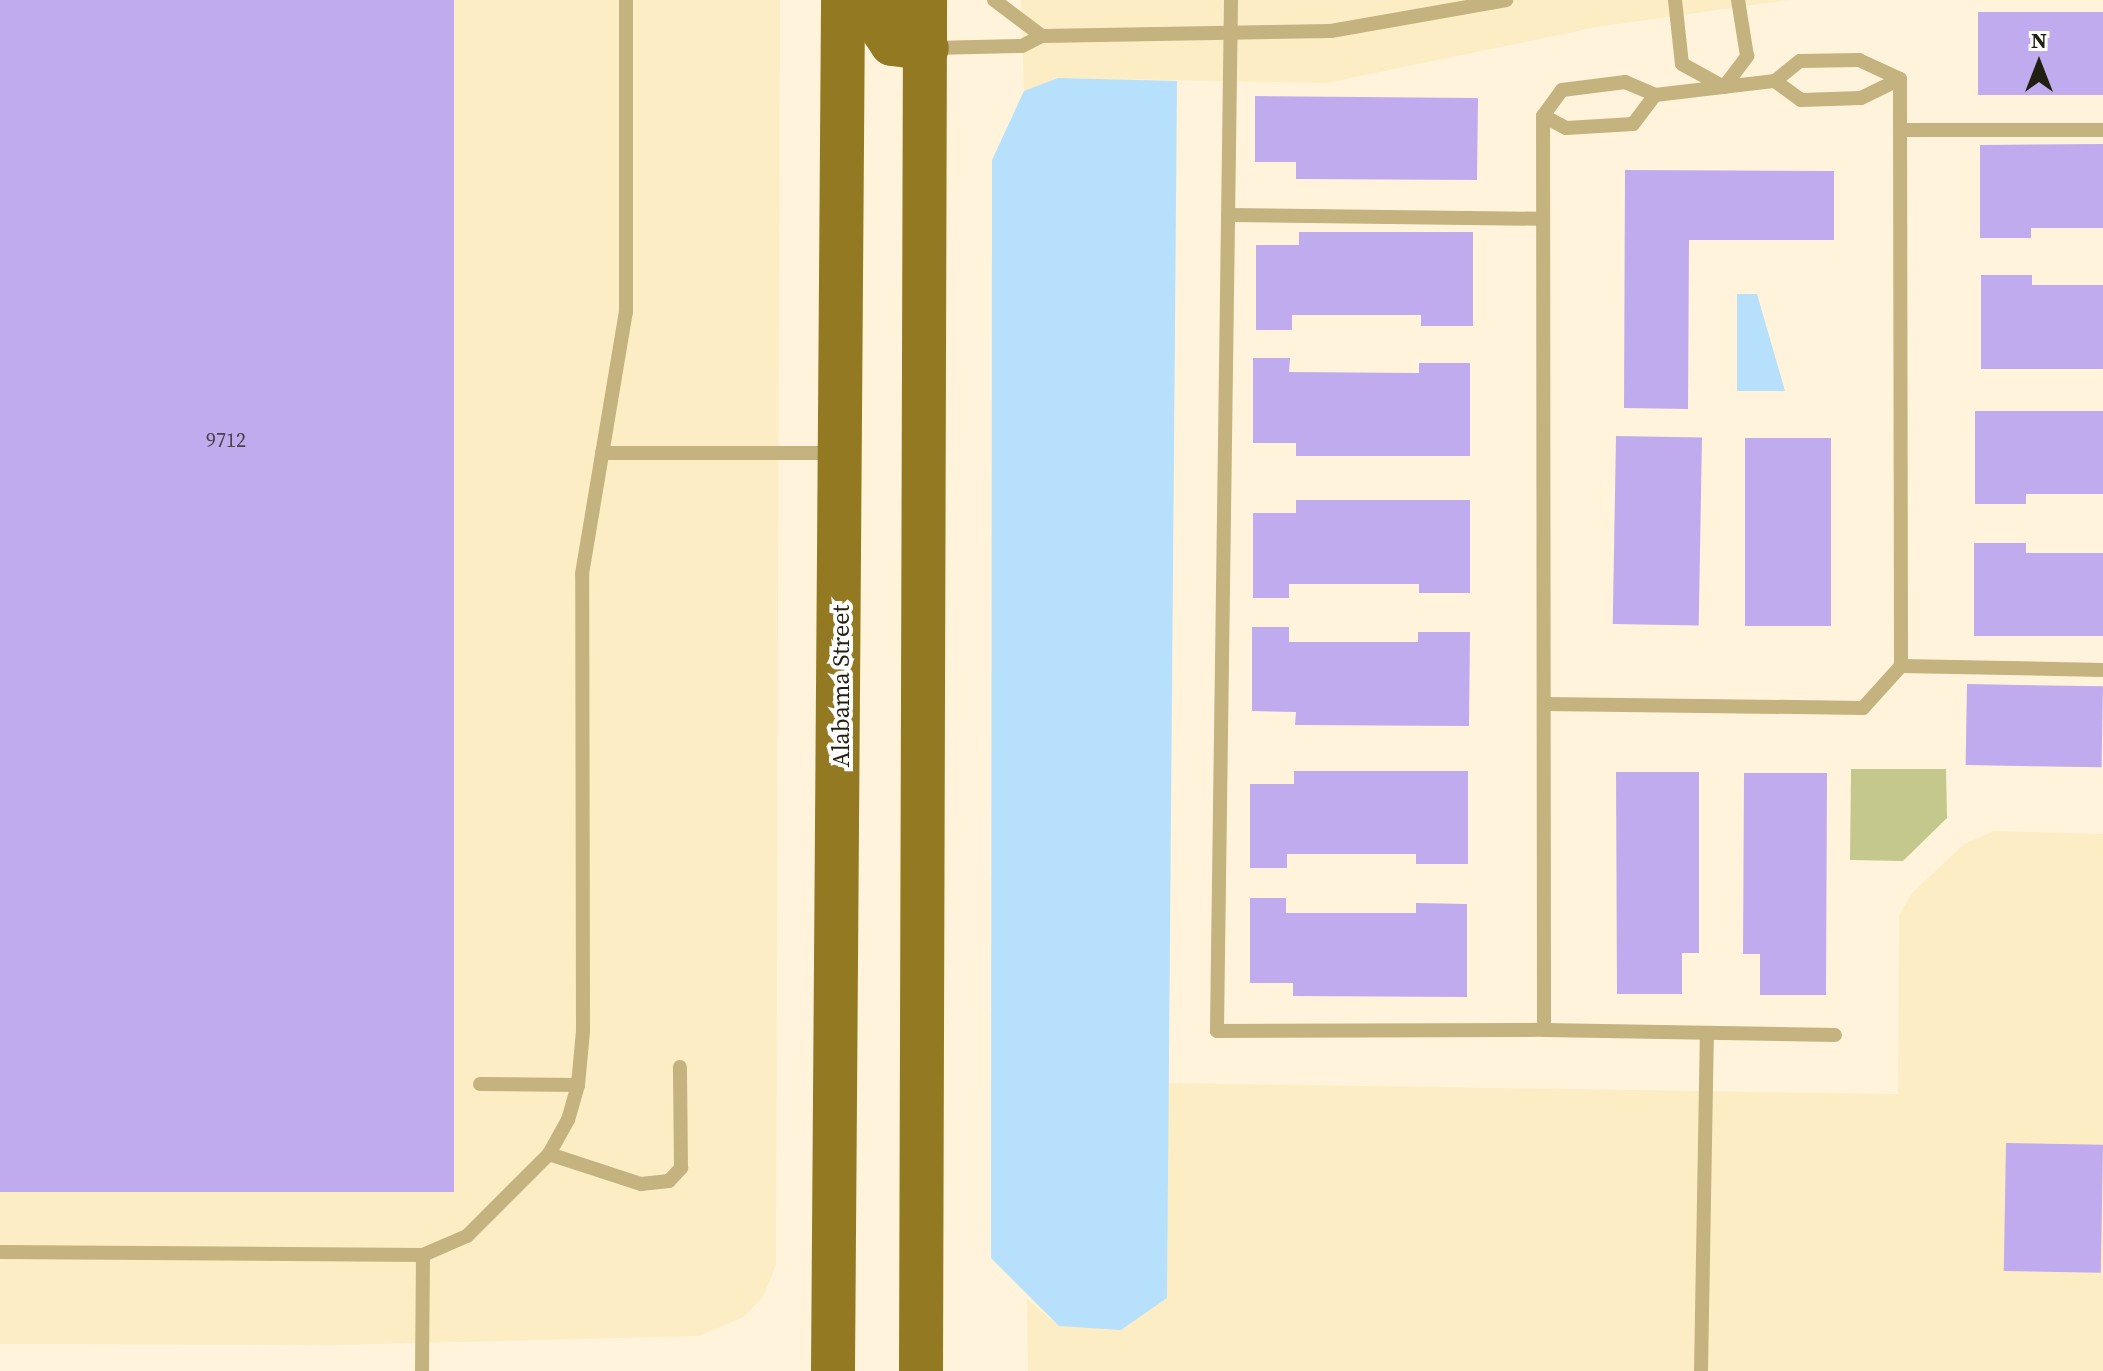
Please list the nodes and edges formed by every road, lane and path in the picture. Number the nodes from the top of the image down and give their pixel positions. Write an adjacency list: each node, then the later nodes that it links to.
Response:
1 (626, 0): 23 (lane)
2 (843, 0): 24 (main road, Alabama Street)
3 (883, 0): 13 (main road)
4 (925, 0): 13 (main road)
5 (994, 0): 11 (lane)
6 (1231, 0): 12 (lane)
7 (1506, 0): 10 (lane)
8 (1675, 0): 16 (lane)
9 (1738, 0): 16 (lane)
10 (1436, 6): 12 (lane)
11 (1042, 36): 12 (lane); 13 (lane)
12 (1231, 36): 21 (lane)
13 (927, 48): 39 (main road)
14 (1900, 79): 15 (lane); 15 (lane); 19 (lane)
15 (1775, 81): 16 (lane)
16 (1724, 87): 17 (lane)
17 (1655, 95): 18 (lane); 18 (lane)
18 (1543, 116): 22 (lane)
19 (1903, 130): 20 (lane); 25 (lane)
20 (2103, 130)
21 (1229, 215): 22 (lane); 28 (lane)
22 (1543, 219): 27 (lane)
23 (602, 453): 24 (lane); 33 (lane)
24 (842, 453): 38 (main road, Alabama Street)
25 (1901, 666): 26 (lane); 27 (lane)
26 (2103, 670)
27 (1544, 704): 28 (lane)
28 (1544, 1030): 29 (lane)
29 (1707, 1033): 30 (lane); 40 (lane)
30 (1835, 1035)
31 (680, 1067): 34 (lane)
32 (480, 1084): 33 (lane)
33 (578, 1085): 34 (lane)
34 (549, 1154): 36 (lane)
35 (0, 1252): 36 (lane)
36 (423, 1255): 37 (lane)
37 (422, 1371)
38 (833, 1371)
39 (921, 1371)
40 (1701, 1371)

